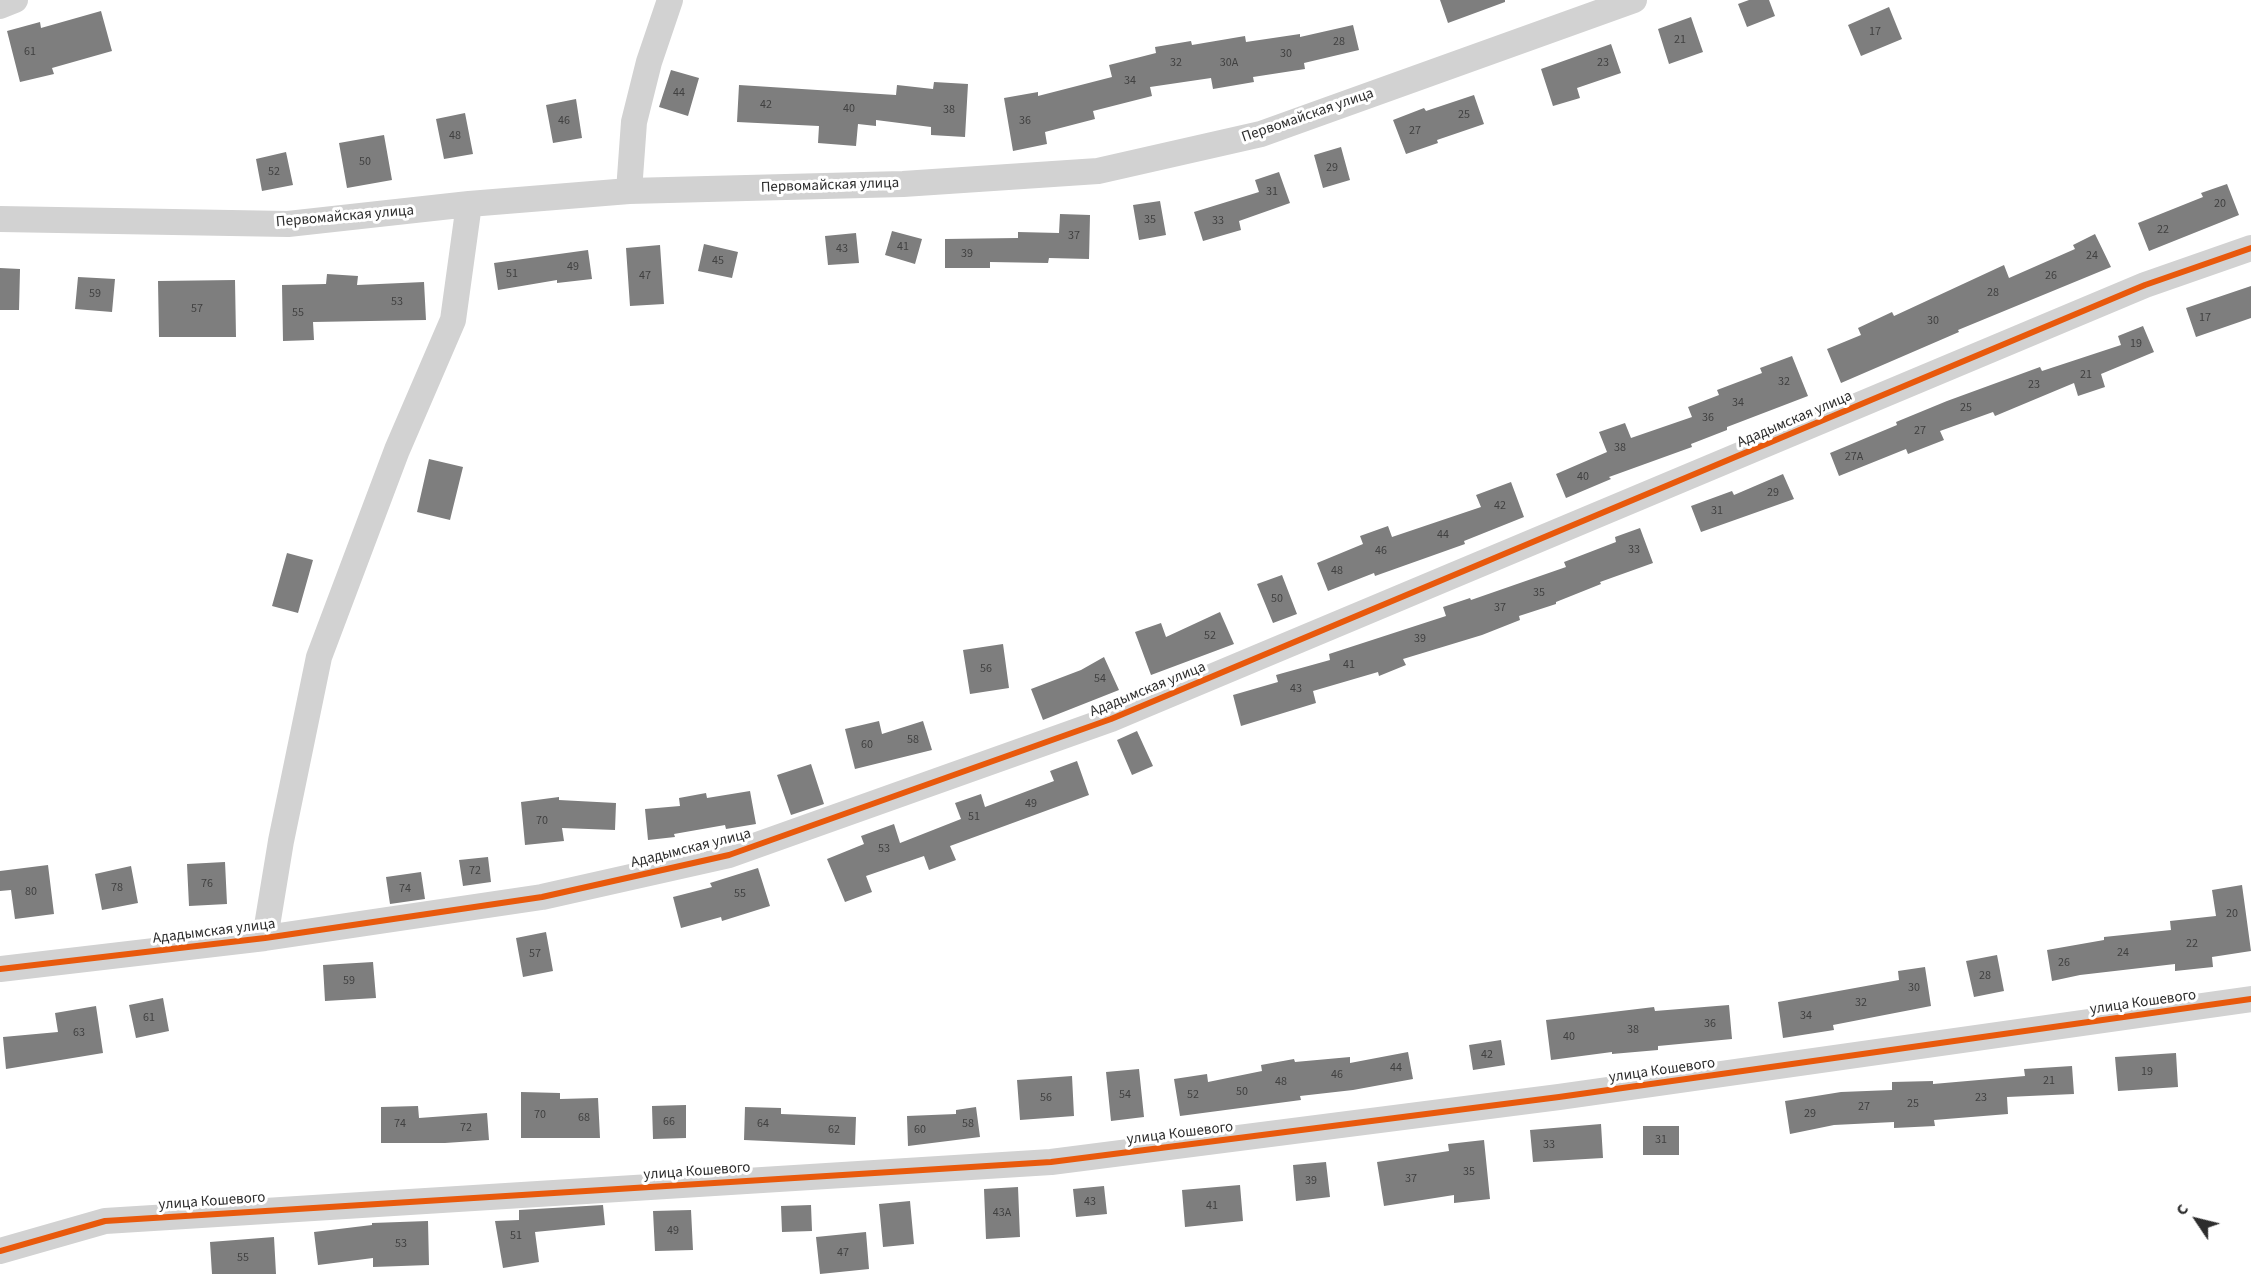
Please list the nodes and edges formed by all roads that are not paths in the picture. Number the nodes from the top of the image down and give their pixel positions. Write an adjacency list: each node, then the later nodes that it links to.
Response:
1 (15, 0): 4 (street)
2 (670, 0): 5 (street)
3 (1634, 0): 5 (street, Первомайская улица)
4 (0, 6)
5 (629, 191): 6 (street, Первомайская улица)
6 (469, 204): 7 (street, Первомайская улица); 9 (street)
7 (0, 219)
8 (2251, 248): 9 (street, Ададымская улица)
9 (265, 938): 10 (street, Ададымская улица)
10 (0, 969)
11 (2251, 999): 12 (street, улица Кошевого)
12 (0, 1251)

